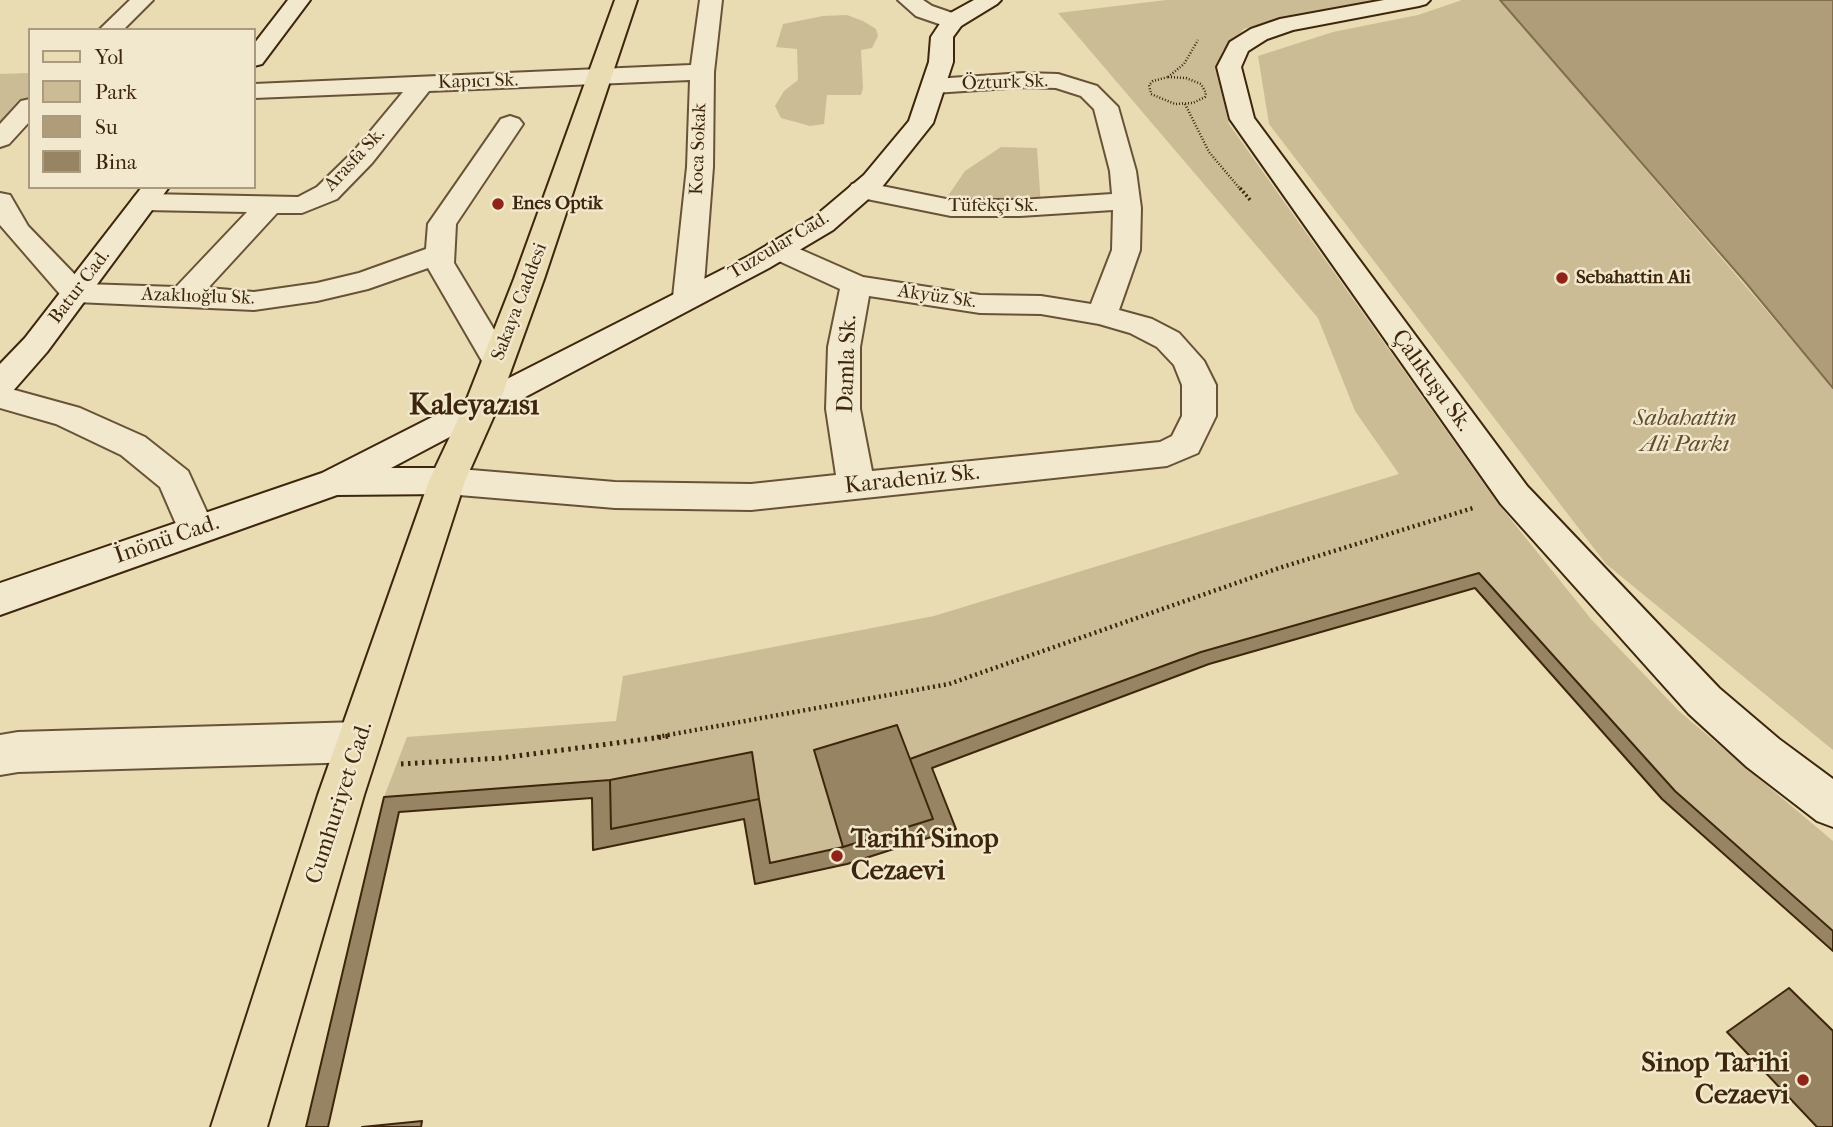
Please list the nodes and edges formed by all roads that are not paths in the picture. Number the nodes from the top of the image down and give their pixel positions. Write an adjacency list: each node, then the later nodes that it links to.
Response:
1 (142, 0): 9 (street)
2 (299, 0): 10 (street)
3 (626, 0): 12 (main road, Sakaya Caddesi)
4 (711, 0): 11 (street, Koca Sokak)
5 (909, 0): 8 (street)
6 (990, 0): 8 (street)
7 (1419, 0): 42 (street, Çalıkuşu Sk.)
8 (953, 22): 14 (street, Tuzcular Cad.)
9 (112, 28)
10 (256, 56)
11 (702, 72): 12 (street, Kapıcı Sk.); 29 (street, Koca Sokak)
12 (600, 77): 13 (street, Kapıcı Sk.); 31 (main road, Sakaya Caddesi)
13 (422, 84): 15 (street, Kapıcı Sk.); 23 (street, Arasfa Sk.)
14 (934, 86): 19 (street, Tuzcular Cad.); 22 (street, Özturk Sk.)
15 (256, 91)
16 (28, 108): 18 (street)
17 (510, 124): 25 (street)
18 (0, 139)
19 (862, 190): 22 (street, Tüfekçi Sk.); 24 (street, Tuzcular Cad.)
20 (151, 195): 23 (street, Arasfa Sk.); 27 (street, Batur Cad.)
21 (0, 201): 27 (street)
22 (1126, 201): 30 (street, Özturk Sk.)
23 (268, 206): 28 (street)
24 (778, 250): 26 (street, Akyüz Sk.); 29 (street, Tuzcular Cad.)
25 (440, 254): 28 (street, Azaklıoğlu Sk.); 31 (street)
26 (856, 285): 30 (street, Akyüz Sk.); 37 (street, Damla Sk.)
27 (76, 293): 28 (street, Azaklıoğlu Sk.); 32 (street, Batur Cad.)
28 (184, 296)
29 (688, 297): 34 (street, Tuzcular Cad.)
30 (1102, 315): 37 (street, Karadeniz Sk.)
31 (497, 361): 34 (main road, Sakaya Caddesi)
32 (0, 384)
33 (0, 397): 38 (street)
34 (480, 409): 35 (main road, Sakaya Caddesi); 36 (street, İnönü Cad.)
35 (447, 481): 36 (street, İnönü Cad.); 37 (street, Karadeniz Sk.); 40 (main road, Cumhuriyet Cad.)
36 (335, 482): 38 (street, İnönü Cad.)
37 (856, 485)
38 (196, 530): 39 (street, İnönü Cad.)
39 (0, 599)
40 (355, 754): 41 (street); 43 (main road, Cumhuriyet Cad.)
41 (0, 755)
42 (1833, 806)
43 (239, 1127)

